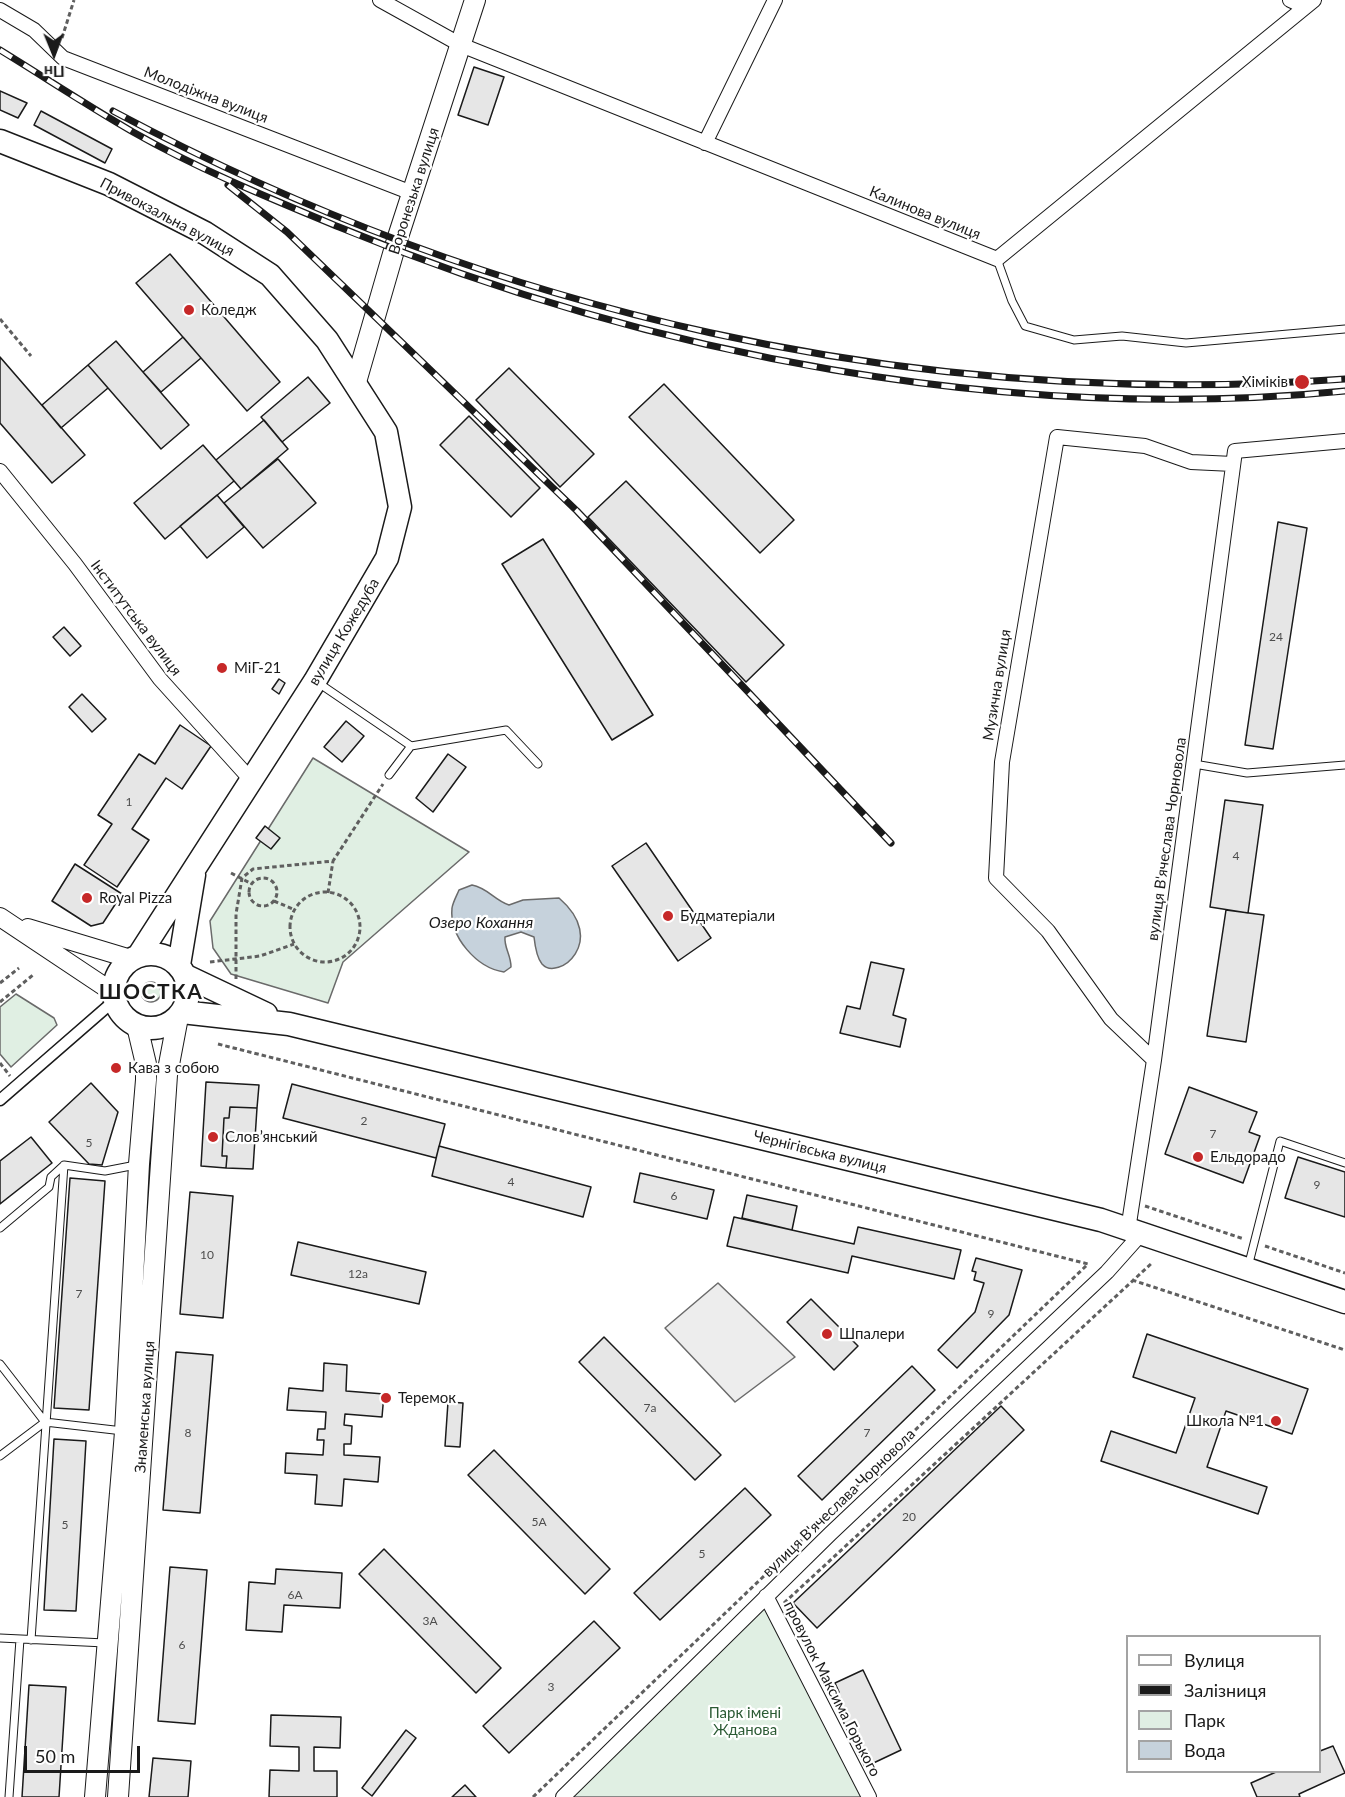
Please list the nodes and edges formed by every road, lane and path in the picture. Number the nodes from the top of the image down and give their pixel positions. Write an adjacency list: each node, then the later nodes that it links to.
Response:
1 (74, 0): 9 (path)
2 (380, 0): 8 (street, Калинова вулиця)
3 (475, 0): 8 (main road, Воронезька вулиця)
4 (775, 0): 11 (street)
5 (1290, 0): 6 (street)
6 (1309, 4): 13 (street)
7 (0, 10): 9 (street, Молодіжна вулиця)
8 (461, 45): 11 (street, Калинова вулиця); 12 (main road, Воронезька вулиця)
9 (63, 58): 12 (street, Молодіжна вулиця)
10 (0, 141): 17 (main road, Привокзальна вулиця)
11 (705, 142): 13 (street, Калинова вулиця)
12 (412, 193): 17 (main road, Воронезька вулиця)
13 (997, 260): 15 (lane)
14 (0, 319): 16 (path)
15 (1345, 329)
16 (30, 356)
17 (356, 382): 21 (main road, вулиця Кожедуба)
18 (1345, 441): 19 (street)
19 (1234, 458): 24 (street, вулиця В'ячеслава Чорновола); 52 (street, Музична вулиця)
20 (0, 471): 27 (street, Інститутська вулиця)
21 (315, 681): 22 (lane); 27 (main road, вулиця Кожедуба)
22 (411, 746): 23 (lane); 26 (lane)
23 (538, 764)
24 (1194, 764): 25 (lane); 52 (street, вулиця В'ячеслава Чорновола)
25 (1345, 765)
26 (389, 775): 28 (path)
27 (252, 781): 29 (main road, вулиця Кожедуба)
28 (333, 861): 31 (path); 33 (path)
29 (196, 862): 38 (main road, вулиця Кожедуба); 42 (main road, вулиця Кожедуба)
30 (231, 873): 31 (path)
31 (242, 878): 32 (path); 39 (path)
32 (252, 884): 34 (path); 34 (path)
33 (328, 893): 35 (path); 37 (path)
34 (274, 900): 35 (path)
35 (295, 910): 37 (path)
36 (6, 921): 38 (street); 46 (street)
37 (294, 944): 39 (path)
38 (135, 957): 42 (main road); 46 (main road)
39 (236, 957): 40 (path); 45 (path)
40 (210, 962)
41 (19, 968): 44 (path)
42 (183, 971): 48 (main road); 49 (main road, Чернігівська вулиця)
43 (33, 975): 47 (path)
44 (0, 983)
45 (237, 986)
46 (114, 996): 50 (main road); 53 (street)
47 (0, 1002)
48 (180, 1015): 49 (main road, Чернігівська вулиця); 50 (main road); 80 (main road, Знаменська вулиця)
49 (289, 1024): 59 (main road, Чернігівська вулиця)
50 (137, 1026): 54 (main road, Знаменська вулиця)
51 (218, 1044): 62 (path)
52 (1154, 1060): 57 (street, вулиця В'ячеслава Чорновола)
53 (0, 1100)
54 (139, 1164): 56 (lane); 70 (main road, Знаменська вулиця)
55 (1345, 1164): 60 (lane)
56 (64, 1165): 58 (lane); 69 (lane)
57 (1132, 1202): 59 (street, вулиця В'ячеслава Чорновола); 60 (path)
58 (0, 1228)
59 (1134, 1233): 63 (main road, Чернігівська вулиця); 72 (street, вулиця В'ячеслава Чорновола)
60 (1254, 1242): 63 (lane); 64 (path)
61 (1153, 1262): 65 (path)
62 (1088, 1264)
63 (1247, 1269): 66 (main road, Чернігівська вулиця)
64 (1345, 1273)
65 (1132, 1280): 67 (path); 73 (path)
66 (1345, 1302)
67 (1345, 1350)
68 (0, 1364): 69 (lane)
69 (45, 1422): 70 (lane); 71 (lane); 76 (lane)
70 (125, 1432): 77 (main road, Знаменська вулиця)
71 (0, 1456)
72 (766, 1596): 73 (street, провулок Максима Горького); 81 (street, вулиця В'ячеслава Чорновола)
73 (774, 1611): 82 (street, провулок Максима Горького)
74 (0, 1638): 75 (lane)
75 (20, 1639): 76 (lane); 78 (lane)
76 (31, 1640): 77 (lane)
77 (108, 1643): 79 (main road, Знаменська вулиця)
78 (9, 1797)
79 (95, 1797)
80 (118, 1797)
81 (563, 1797)
82 (869, 1797)

